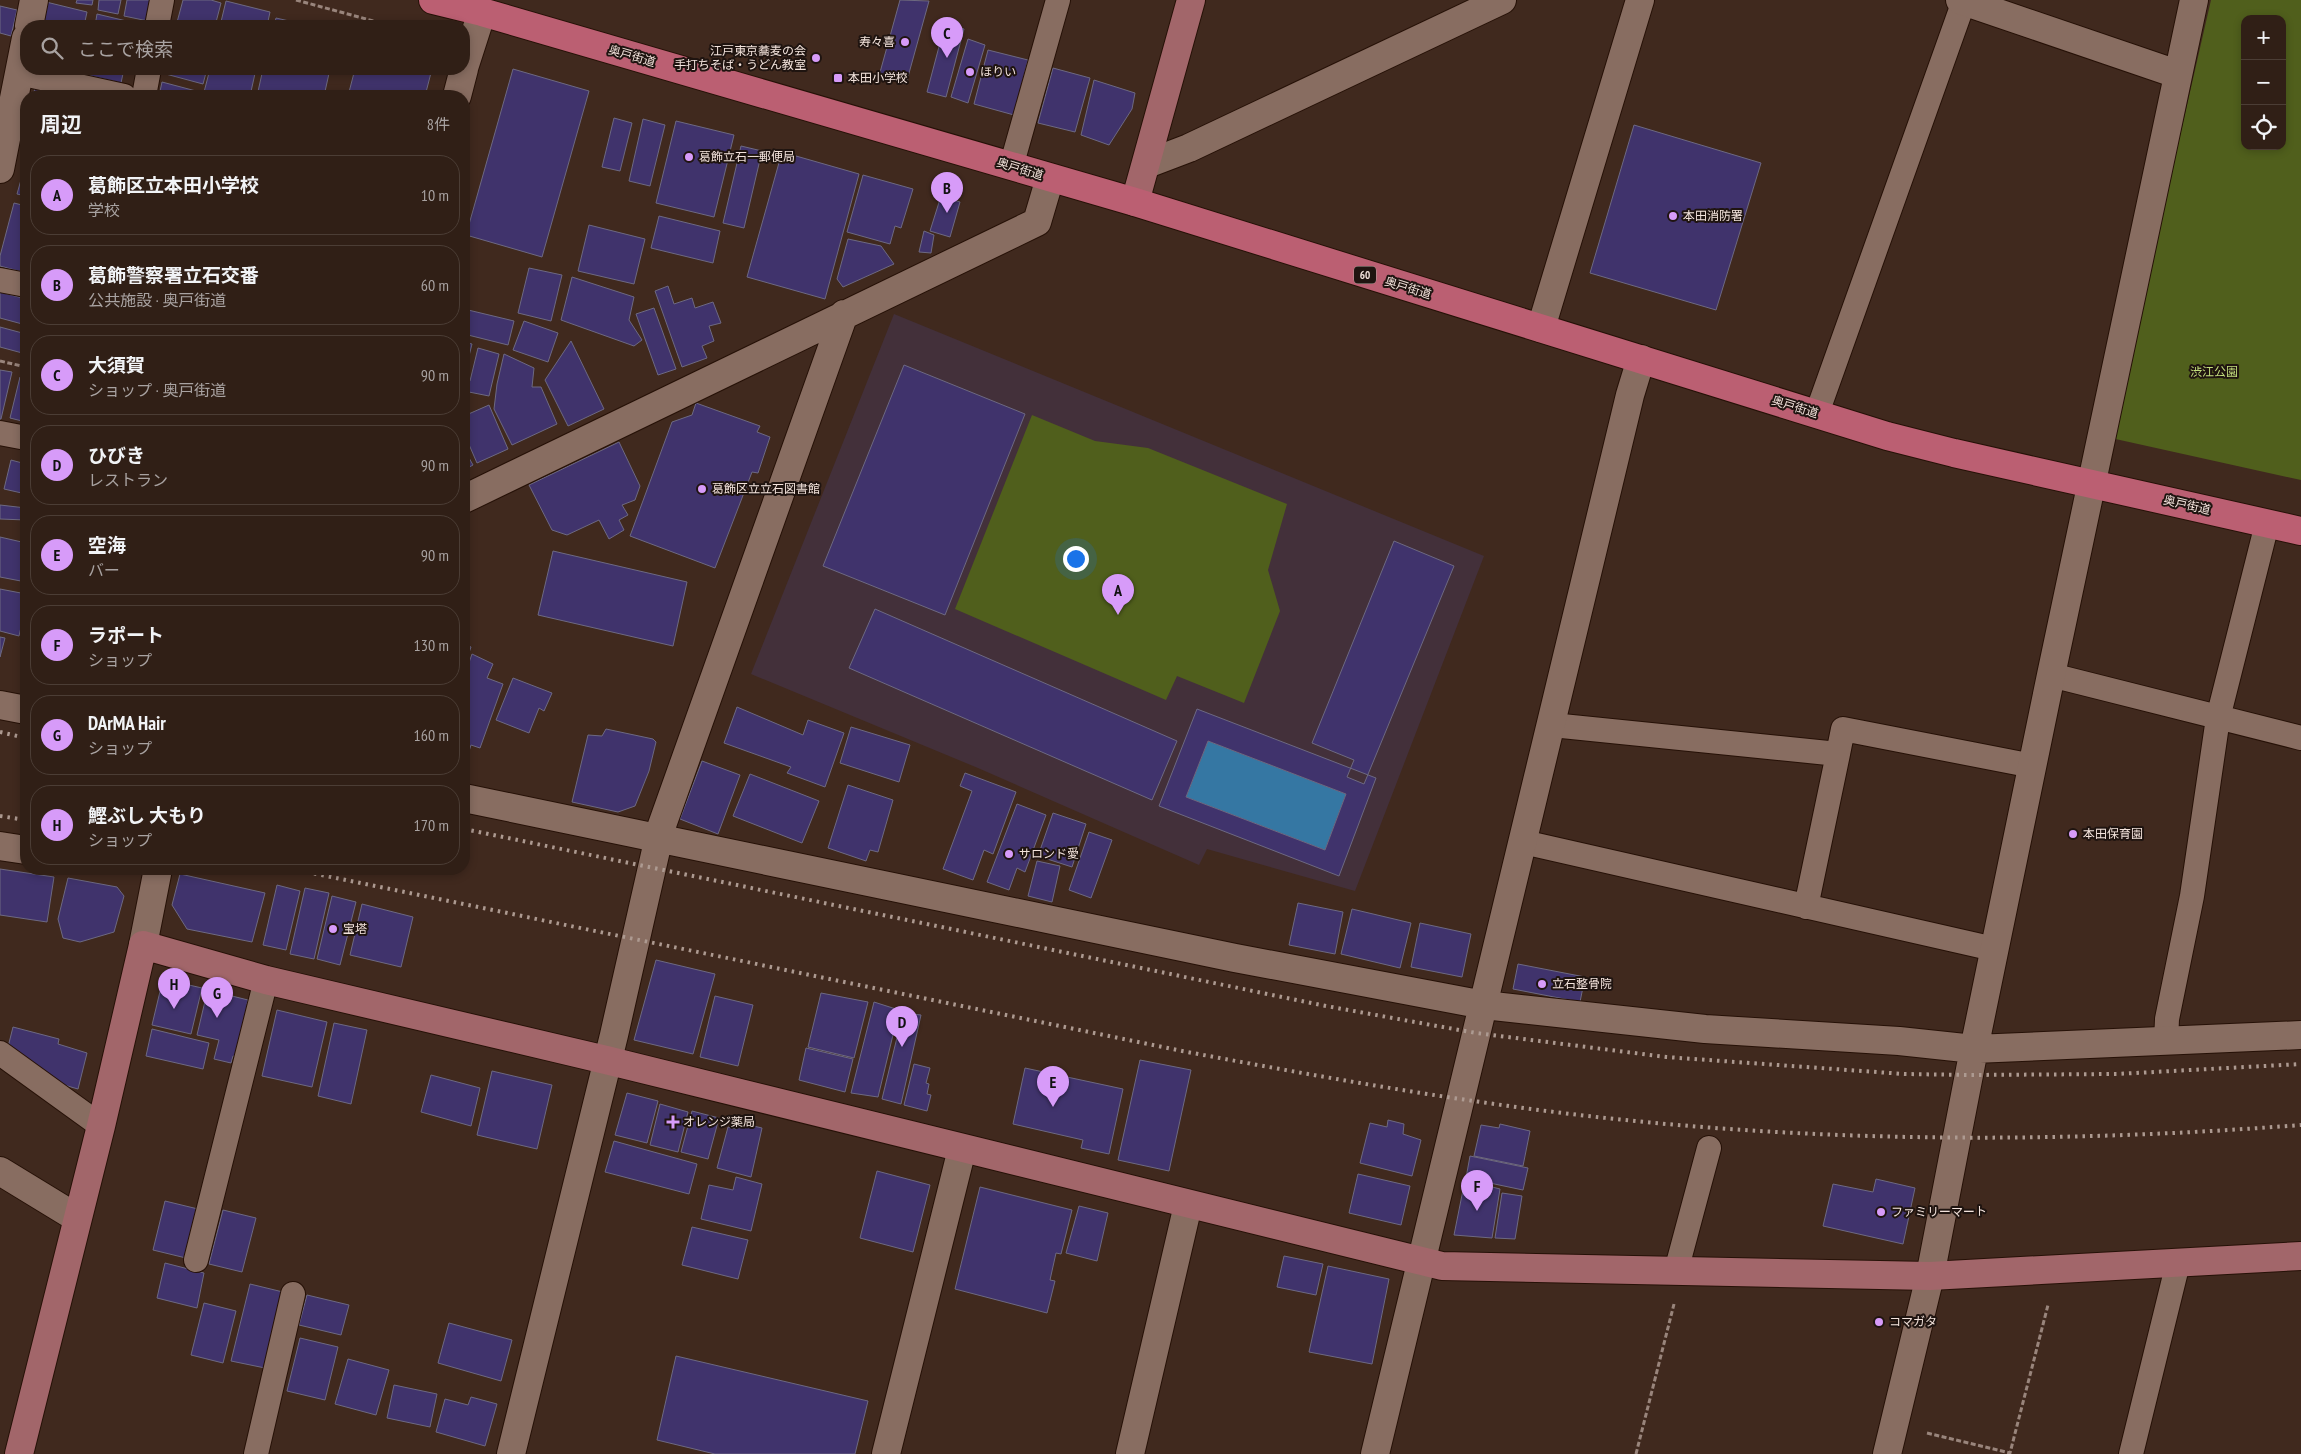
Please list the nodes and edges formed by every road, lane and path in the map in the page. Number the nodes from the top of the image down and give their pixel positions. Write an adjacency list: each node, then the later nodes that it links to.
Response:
1 (34, 0): 12 (street)
2 (162, 0): 13 (lane)
3 (296, 0): 14 (path)
4 (433, 0): 11 (main road, 奥戸街道 / 60)
5 (1058, 0): 27 (lane)
6 (1191, 0): 26 (street)
7 (1502, 0): 26 (street)
8 (1640, 0): 34 (street)
9 (2194, 0): 18 (street)
10 (1962, 1): 18 (street); 38 (lane)
11 (471, 7): 15 (street); 27 (main road, 奥戸街道 / 60)
12 (30, 20)
13 (158, 20)
14 (370, 20)
15 (470, 20)
16 (20, 68): 17 (street)
17 (19, 73): 25 (street)
18 (2177, 74): 41 (street)
19 (28, 75): 22 (lane)
20 (148, 75): 23 (lane)
21 (462, 75): 24 (street)
22 (97, 90)
23 (145, 90)
24 (458, 90)
25 (3, 142): 28 (street)
26 (1147, 164): 30 (street)
27 (1011, 167): 29 (main road, 奥戸街道 / 60)
28 (0, 169)
29 (1050, 178): 30 (main road, 奥戸街道 / 60); 33 (street)
30 (1135, 202): 34 (main road, 奥戸街道 / 60)
31 (0, 280): 32 (lane)
32 (20, 284)
33 (844, 314): 42 (street); 52 (street)
34 (1541, 328): 35 (main road, 奥戸街道 / 60)
35 (1641, 359): 38 (main road, 奥戸街道 / 60); 47 (street)
36 (0, 361): 37 (path)
37 (20, 366)
38 (1817, 414): 41 (main road, 奥戸街道 / 60)
39 (0, 433): 40 (lane)
40 (20, 437)
41 (2092, 483): 43 (main road, 奥戸街道 / 60); 45 (street)
42 (470, 496)
43 (2267, 524): 44 (main road, 奥戸街道 / 60); 46 (lane)
44 (2301, 531)
45 (2051, 675): 46 (lane); 50 (street)
46 (2218, 718): 48 (lane); 63 (lane)
47 (1552, 725): 49 (lane); 53 (street)
48 (2301, 738)
49 (1838, 754): 50 (lane); 57 (lane)
50 (2033, 766): 59 (street)
51 (470, 799): 52 (street)
52 (659, 837): 61 (street); 66 (street)
53 (1523, 842): 57 (lane); 61 (street)
54 (0, 846): 55 (street)
55 (20, 849)
56 (150, 875): 58 (street)
57 (1806, 907): 59 (lane)
58 (143, 945): 60 (street); 67 (street)
59 (1994, 948): 64 (street)
60 (266, 980): 66 (street); 74 (lane)
61 (1484, 1005): 64 (street); 75 (street)
62 (2301, 1035): 63 (street)
63 (2166, 1042): 64 (street)
64 (1974, 1049): 79 (street)
65 (0, 1053): 67 (lane)
66 (606, 1060): 69 (street); 84 (street)
67 (101, 1126): 72 (street)
68 (1709, 1148): 78 (lane)
69 (962, 1150): 71 (street); 85 (street)
70 (0, 1171): 72 (street)
71 (1188, 1205): 75 (street); 86 (street)
72 (77, 1218): 82 (street)
73 (2301, 1256): 76 (street)
74 (196, 1260)
75 (1422, 1261): 78 (street); 87 (street)
76 (2178, 1264): 77 (street); 90 (lane)
77 (2057, 1270): 79 (street); 81 (path)
78 (1679, 1272): 79 (street); 88 (path)
79 (1930, 1276): 81 (street)
80 (293, 1294): 83 (lane)
81 (1894, 1426): 89 (street)
82 (18, 1454)
83 (256, 1454)
84 (511, 1454)
85 (886, 1454)
86 (1130, 1454)
87 (1375, 1454)
88 (1636, 1454)
89 (1887, 1454)
90 (2131, 1454)

